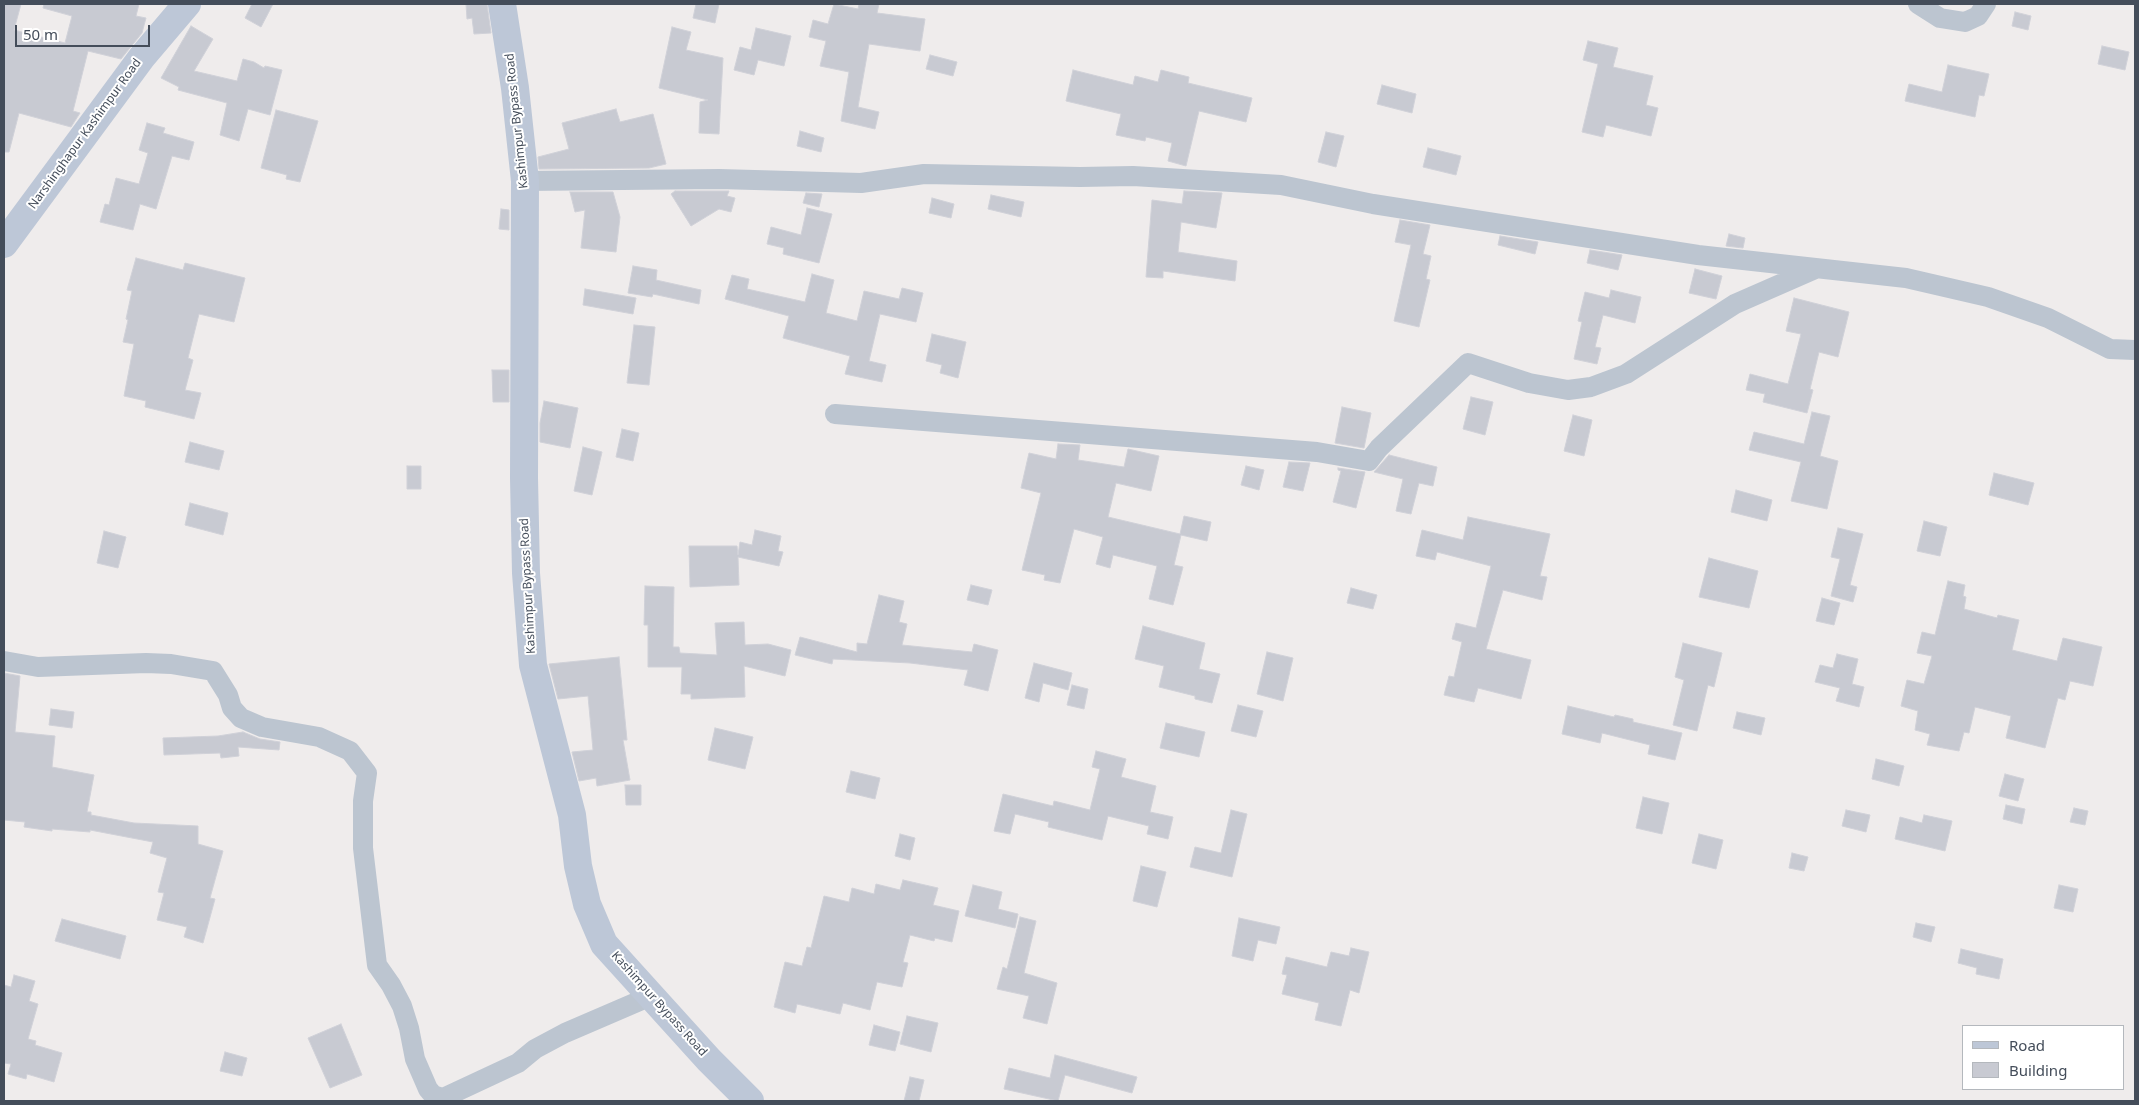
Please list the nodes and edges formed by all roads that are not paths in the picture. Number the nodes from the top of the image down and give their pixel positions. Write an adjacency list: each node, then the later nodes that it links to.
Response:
1 (187, 4): 6 (main road, Narshinghapur Kashimpur Road)
2 (502, 4): 5 (main road, Kashimpur Bypass Road)
3 (1918, 4): 4 (street)
4 (1986, 4)
5 (525, 181): 7 (street); 11 (main road, Kashimpur Bypass Road)
6 (4, 244)
7 (1818, 268): 8 (street); 9 (street)
8 (2135, 350)
9 (835, 414)
10 (4, 661): 11 (street)
11 (651, 996): 12 (main road, Kashimpur Bypass Road)
12 (750, 1101)

